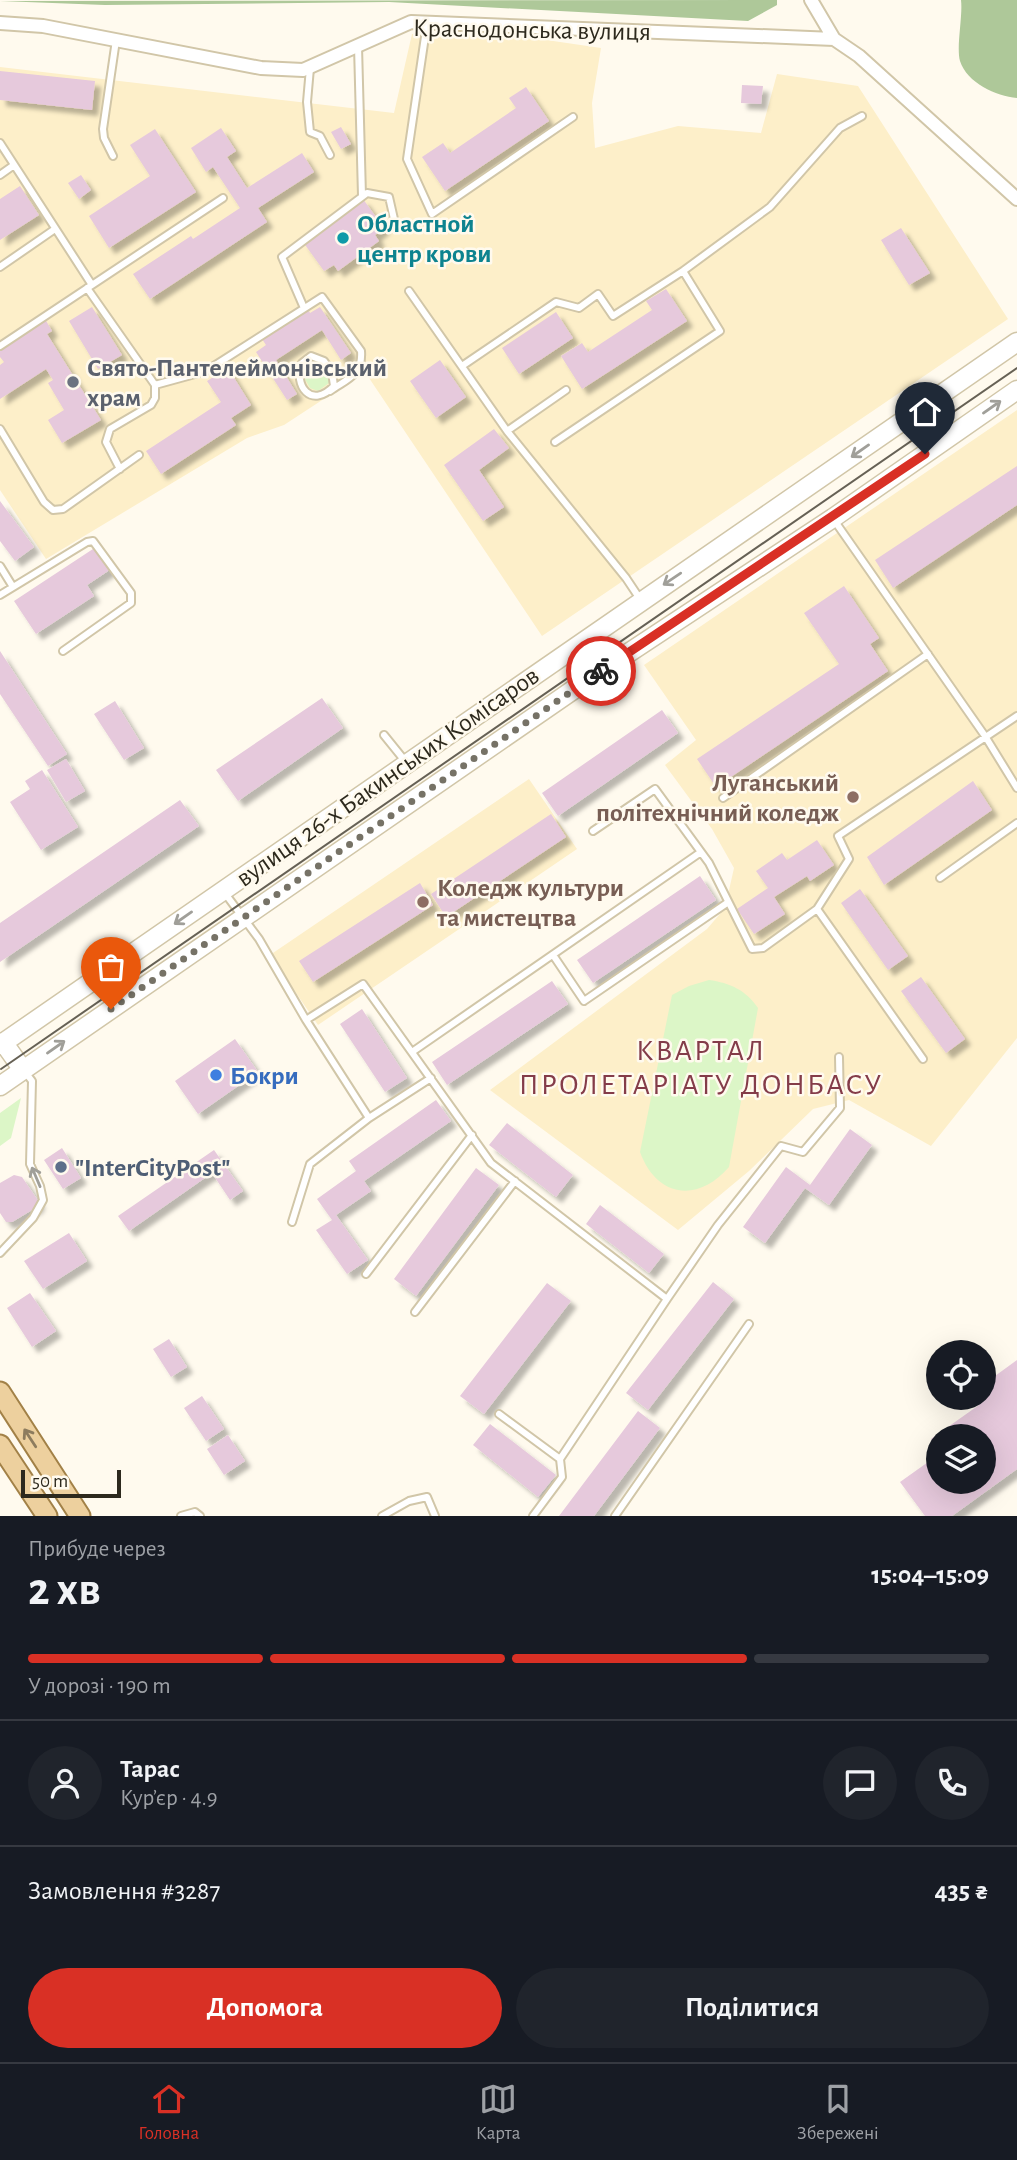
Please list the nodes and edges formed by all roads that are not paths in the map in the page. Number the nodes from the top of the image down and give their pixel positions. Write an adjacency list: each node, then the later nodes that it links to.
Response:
1 (811, 0): 4 (street)
2 (0, 23): 5 (street, Краснодонська вулиця)
3 (427, 23): 4 (street, Краснодонська вулиця); 6 (street, Краснодонська вулиця); 9 (lane)
4 (834, 39): 17 (street)
5 (116, 40): 7 (street, Краснодонська вулиця); 12 (lane)
6 (358, 46): 7 (street, Краснодонська вулиця); 15 (lane)
7 (310, 67): 11 (lane)
8 (862, 116): 21 (lane)
9 (573, 117)
10 (0, 143): 13 (lane)
11 (330, 155)
12 (113, 156)
13 (14, 165): 14 (lane); 19 (lane)
14 (0, 175)
15 (362, 196): 18 (lane); 24 (lane)
16 (223, 198): 22 (lane)
17 (1017, 199)
18 (394, 219)
19 (55, 229): 20 (lane); 22 (lane)
20 (0, 267)
21 (683, 271): 27 (lane); 34 (lane)
22 (90, 286): 26 (lane); 28 (lane)
23 (409, 290): 27 (lane)
24 (304, 308): 28 (lane); 31 (lane)
25 (1017, 342): 41 (street, вулиця 26-х Бакинських Комісаров, one-way to 41)
26 (0, 346)
27 (462, 366): 33 (lane)
28 (155, 385): 36 (lane)
29 (566, 390): 33 (lane)
30 (1017, 390): 37 (street, вулиця 26-х Бакинських Комісаров, one-way to 30)
31 (330, 391): 31 (lane)
32 (0, 429): 36 (lane)
33 (507, 431): 41 (lane)
34 (555, 442)
35 (139, 455): 36 (lane)
36 (120, 469)
37 (833, 518): 43 (lane); 57 (street, вулиця 26-х Бакинських Комісаров)
38 (0, 566): 39 (lane)
39 (13, 587): 40 (lane); 42 (lane)
40 (0, 595)
41 (641, 601): 47 (street, вулиця 26-х Бакинських Комісаров)
42 (63, 651)
43 (928, 654): 46 (lane); 49 (lane)
44 (1017, 716): 46 (lane)
45 (384, 735): 47 (lane)
46 (985, 736): 48 (lane); 56 (lane)
47 (406, 763): 54 (street, вулиця 26-х Бакинських Комісаров)
48 (1017, 788)
49 (723, 798)
50 (1017, 823): 53 (lane)
51 (593, 831): 52 (lane)
52 (701, 852): 55 (lane); 58 (lane)
53 (940, 878)
54 (223, 890): 57 (lane); 60 (street, вулиця 26-х Бакинських Комісаров, one-way to 60)
55 (727, 903): 56 (lane); 58 (lane)
56 (817, 909): 63 (lane)
57 (242, 918): 59 (lane); 64 (street, вулиця 26-х Бакинських Комісаров, one-way to 57)
58 (553, 955): 61 (lane)
59 (306, 1020): 61 (lane); 67 (lane)
60 (2, 1044): 64 (street)
61 (412, 1052): 65 (lane)
62 (839, 1057): 73 (lane)
63 (923, 1059)
64 (27, 1076): 66 (street, вулиця 26-х Бакинських Комісаров); 71 (lane, one-way to 64)
65 (431, 1078): 67 (lane); 68 (lane)
66 (0, 1086)
67 (369, 1118): 70 (lane)
68 (472, 1135): 69 (lane); 72 (lane)
69 (515, 1181): 73 (lane); 74 (lane)
70 (292, 1222)
71 (0, 1253)
72 (366, 1275)
73 (667, 1299): 79 (lane)
74 (415, 1312)
75 (749, 1324): 87 (lane)
76 (0, 1392): 81 (main road, one-way to 76)
77 (499, 1414): 79 (lane)
78 (0, 1445): 80 (main road)
79 (560, 1459): 86 (lane)
80 (47, 1516)
81 (80, 1516)
82 (181, 1516): 83 (lane)
83 (200, 1516)
84 (382, 1516): 85 (lane)
85 (435, 1516)
86 (533, 1516)
87 (615, 1516)

